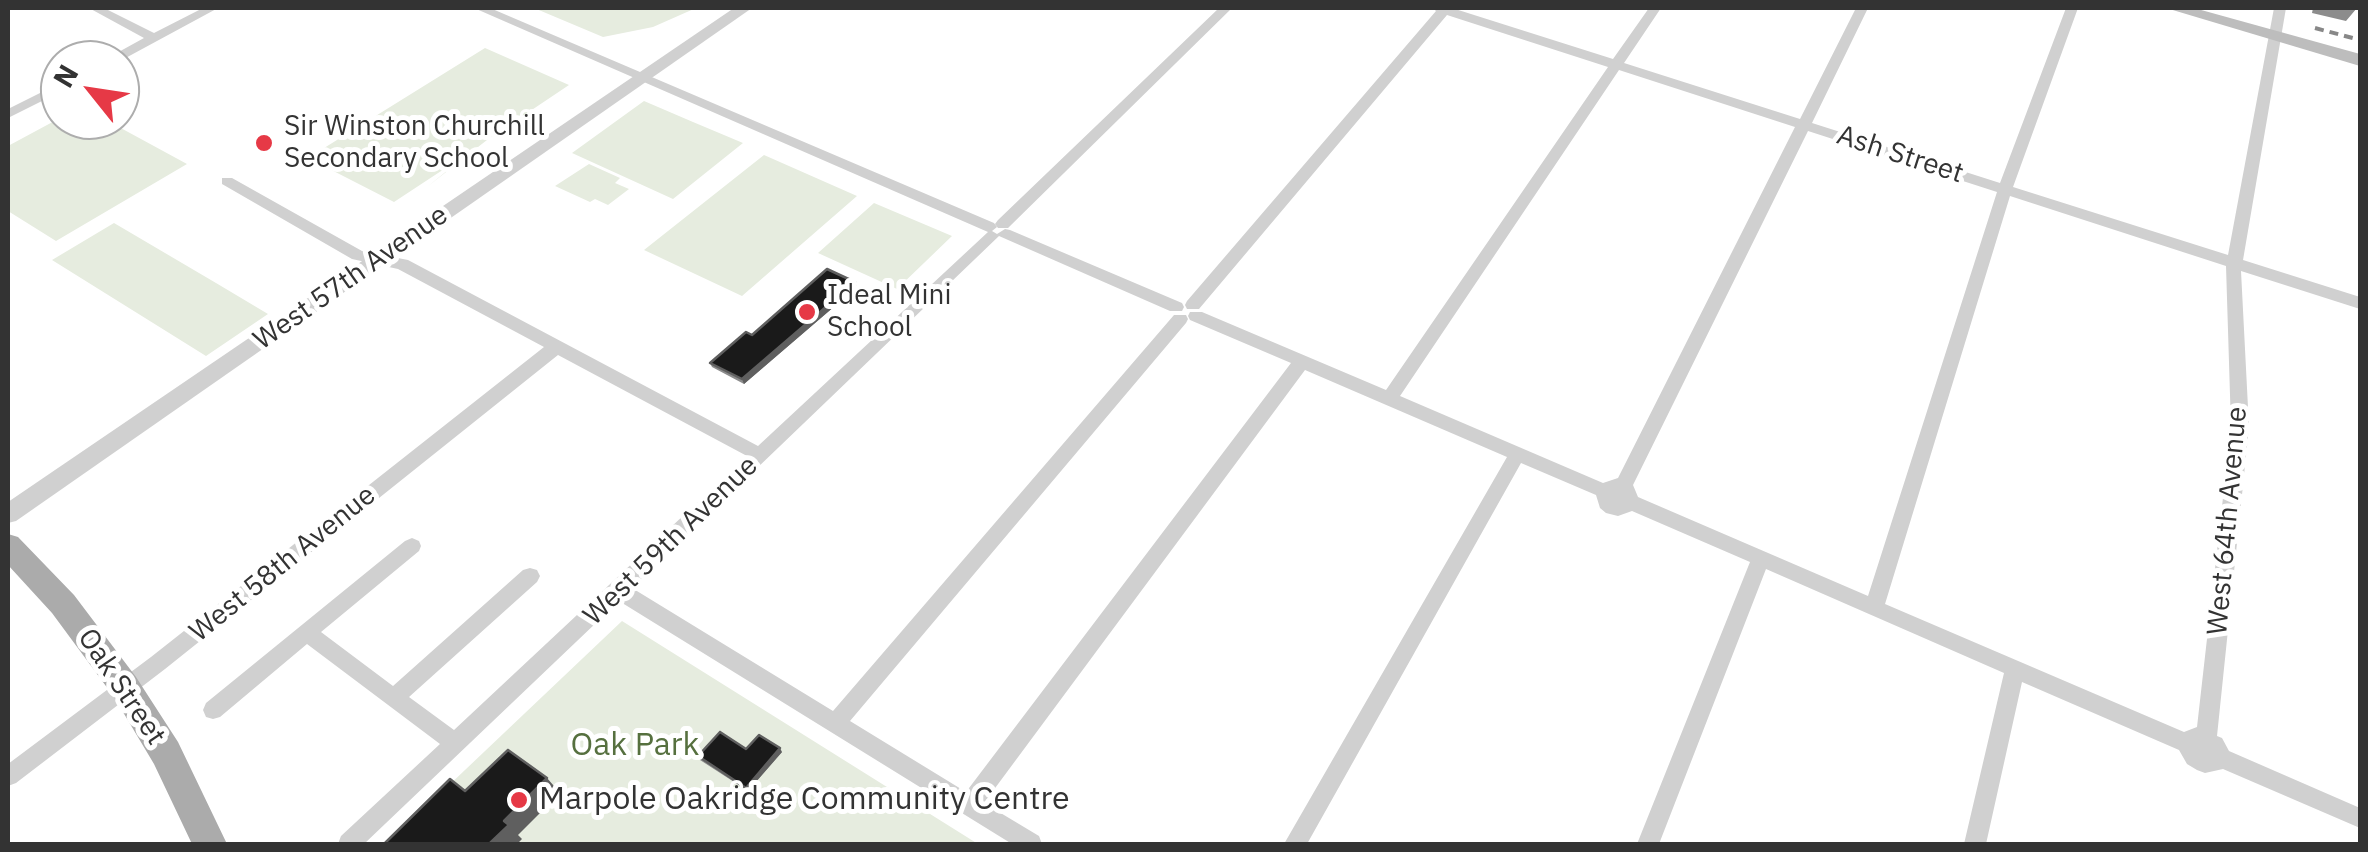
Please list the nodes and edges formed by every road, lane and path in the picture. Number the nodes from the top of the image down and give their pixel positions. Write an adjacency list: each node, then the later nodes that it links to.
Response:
1 (95, 8): 13 (street)
2 (212, 8): 13 (street)
3 (480, 8): 18 (street)
4 (744, 8): 18 (street, West 57th Avenue)
5 (1226, 8): 24 (street, West 59th Avenue)
6 (1443, 8): 17 (street, Ash Street); 28 (street)
7 (1655, 8): 17 (street)
8 (1862, 8): 21 (street)
9 (2072, 8): 23 (street)
10 (2175, 8): 12 (main road)
11 (2222, 8): 12 (main road)
12 (2278, 23): 15 (main road); 16 (main road); 26 (street, West 64th Avenue)
13 (154, 38): 14 (street)
14 (140, 45)
15 (2360, 49)
16 (2360, 60)
17 (1614, 64): 21 (street, Ash Street); 31 (street)
18 (643, 77): 24 (street); 25 (street, West 57th Avenue)
19 (40, 97): 20 (street)
20 (8, 114)
21 (1801, 124): 23 (street, Ash Street); 34 (street)
22 (227, 181): 25 (street)
23 (2005, 189): 26 (street, Ash Street); 41 (street)
24 (997, 230): 28 (street); 33 (street, West 59th Avenue)
25 (379, 258): 29 (street); 35 (street, West 57th Avenue)
26 (2234, 263): 27 (street, Ash Street); 48 (street, West 64th Avenue)
27 (2360, 303)
28 (1186, 312): 30 (street); 47 (street)
29 (556, 347): 33 (street); 44 (street, West 58th Avenue)
30 (1301, 362): 31 (street); 51 (street)
31 (1388, 399): 32 (street)
32 (1516, 454): 34 (street); 56 (street)
33 (760, 455): 40 (street, West 59th Avenue)
34 (1618, 494): 38 (street)
35 (8, 514)
36 (8, 546): 44 (main road, Oak Street)
37 (412, 546): 42 (street)
38 (1760, 560): 41 (street); 57 (street)
39 (530, 576): 45 (street)
40 (620, 591): 47 (street); 49 (street, West 59th Avenue)
41 (1874, 608): 43 (street)
42 (307, 633): 45 (street); 46 (street)
43 (2015, 669): 48 (street); 58 (street)
44 (125, 686): 50 (street, West 58th Avenue); 53 (main road, Oak Street)
45 (394, 698): 49 (street)
46 (212, 710)
47 (836, 723): 51 (street)
48 (2196, 740): 52 (street)
49 (456, 744): 54 (street, West 59th Avenue)
50 (8, 776)
51 (968, 805): 55 (street)
52 (2360, 818)
53 (210, 844)
54 (349, 844)
55 (1031, 844)
56 (1294, 844)
57 (1648, 844)
58 (1975, 844)

